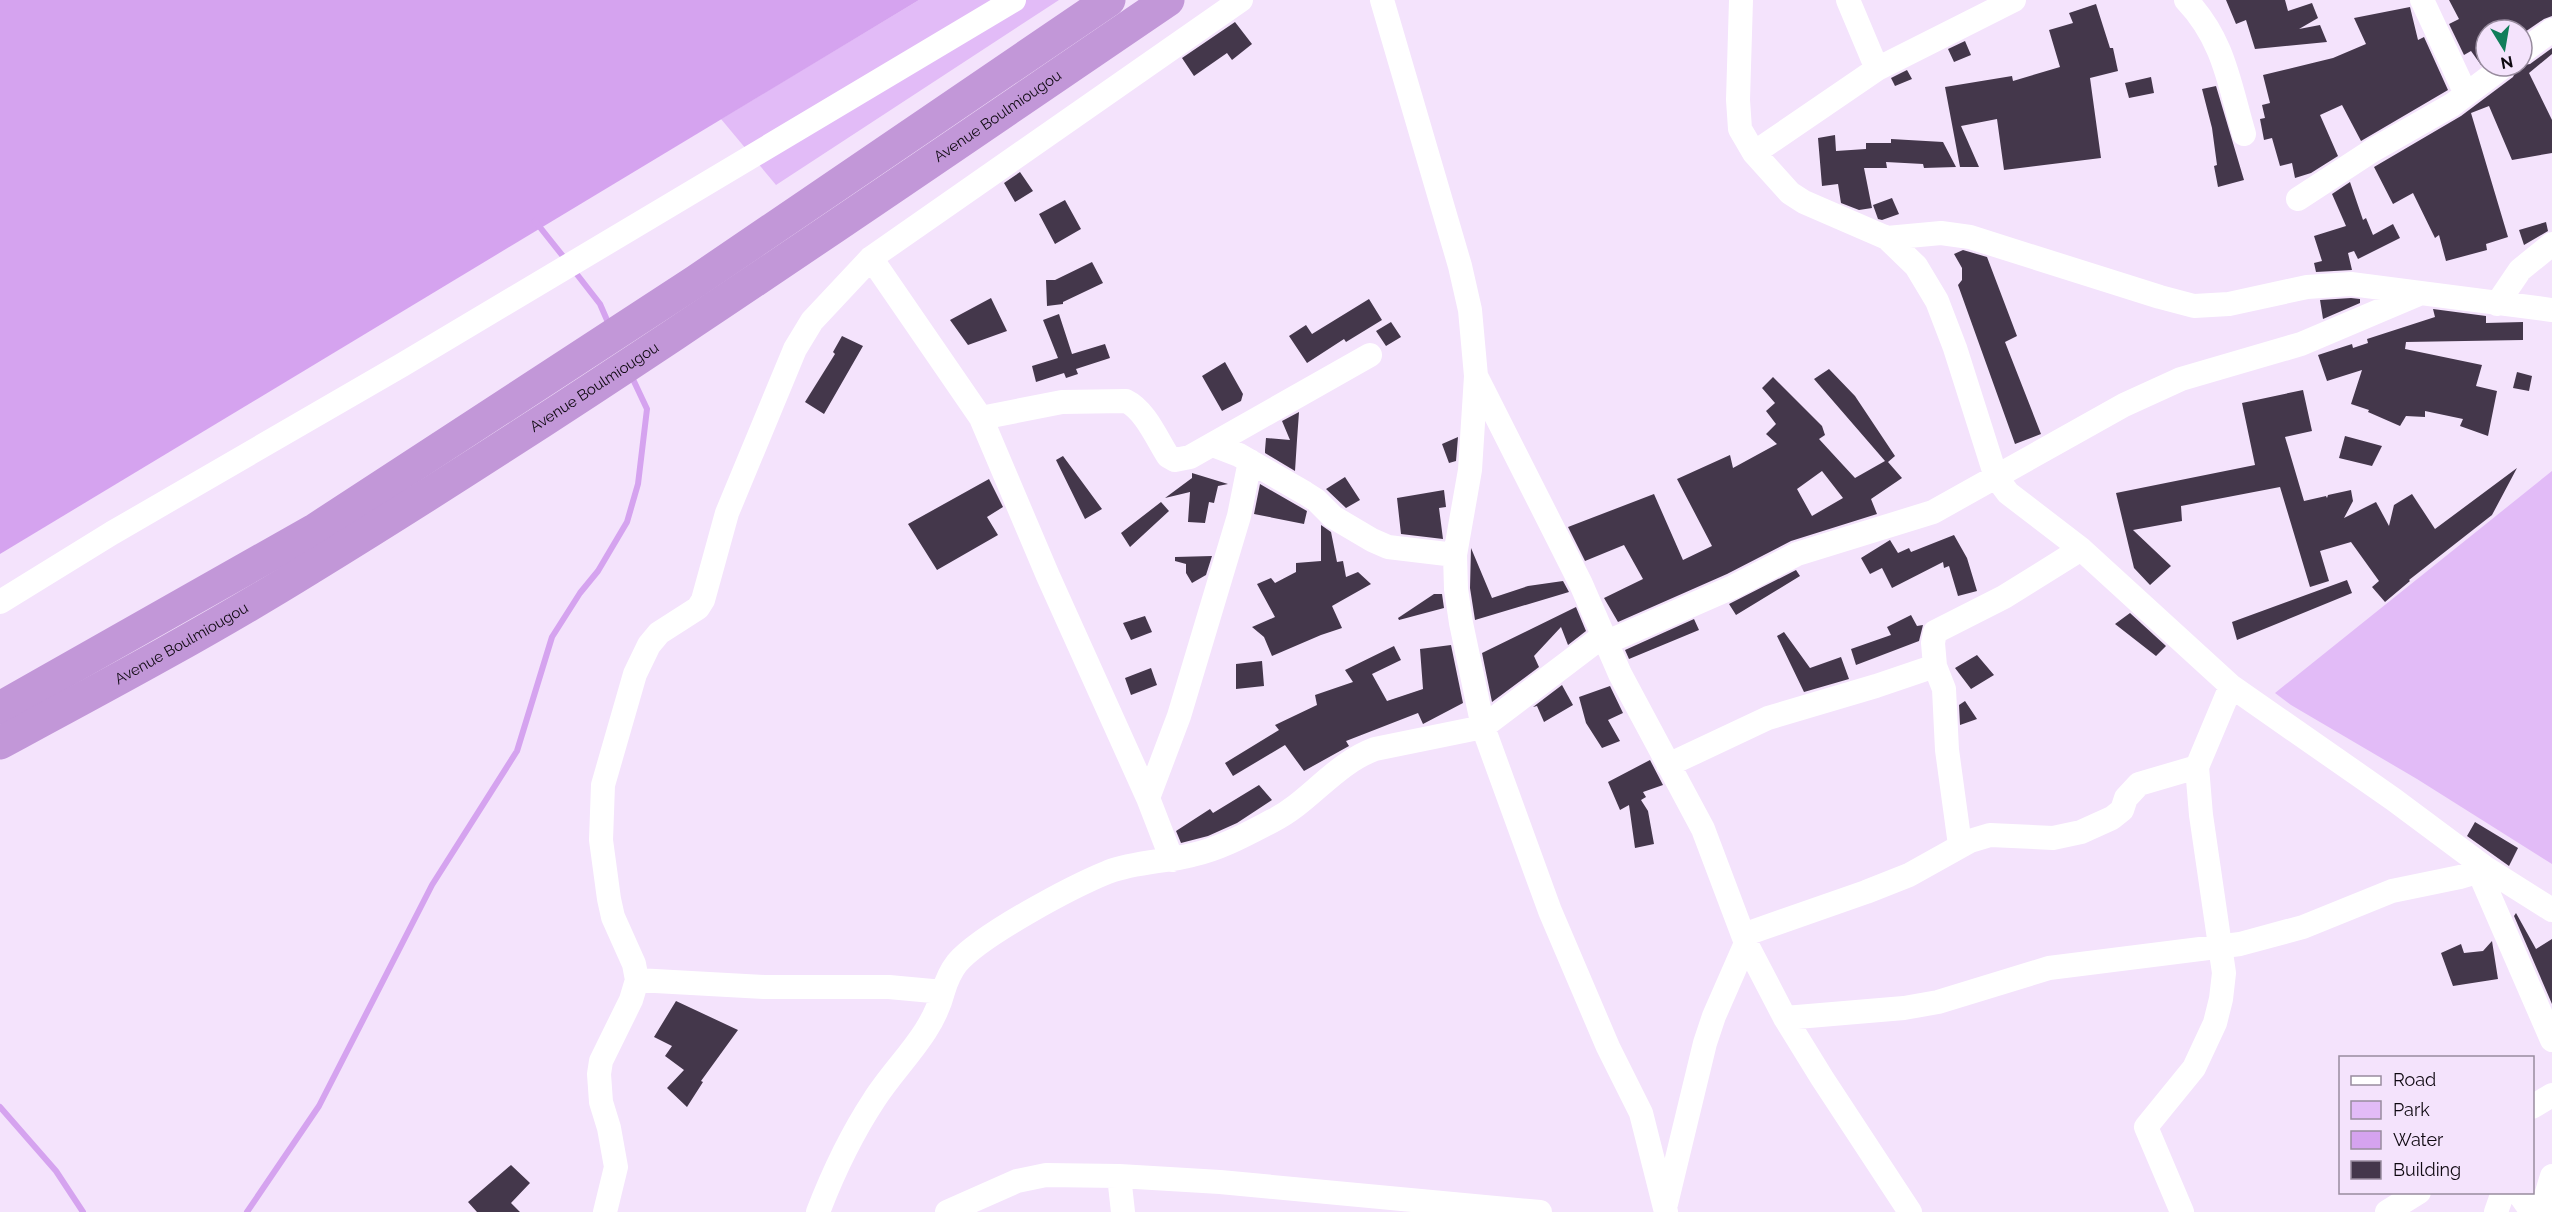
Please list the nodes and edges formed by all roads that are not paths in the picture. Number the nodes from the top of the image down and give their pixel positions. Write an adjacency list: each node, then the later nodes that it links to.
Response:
1 (1014, 0): 33 (street)
2 (1109, 0): 37 (highway, Avenue Boulmiougou)
3 (1168, 0): 39 (highway, Avenue Boulmiougou)
4 (1241, 0): 21 (street)
5 (1382, 0): 26 (street)
6 (1741, 0): 17 (street)
7 (1848, 0): 13 (street)
8 (2014, 0): 13 (street)
9 (2186, 0): 16 (street)
10 (2422, 0): 15 (street)
11 (2552, 30): 12 (street)
12 (2534, 43)
13 (1877, 69): 17 (street)
14 (2488, 78): 15 (street)
15 (2466, 94): 18 (street)
16 (2244, 134)
17 (1754, 153): 19 (street)
18 (2298, 199)
19 (1887, 238): 22 (street); 30 (street)
20 (2552, 244): 23 (street)
21 (871, 258): 27 (street); 49 (street)
22 (2419, 294): 23 (street); 30 (street)
23 (2497, 304): 24 (street)
24 (2552, 310)
25 (1370, 355): 28 (street)
26 (1476, 376): 32 (street); 34 (street)
27 (981, 418): 28 (street); 42 (street)
28 (1212, 445): 29 (street)
29 (1250, 461): 32 (street); 42 (street)
30 (1996, 477): 31 (street); 34 (street)
31 (2080, 549): 35 (street); 36 (street)
32 (1455, 555): 38 (street)
33 (0, 602)
34 (1604, 639): 38 (street); 40 (street)
35 (1935, 666): 40 (street); 43 (street)
36 (2231, 686): 41 (street); 45 (street)
37 (0, 708)
38 (1483, 727): 44 (street); 61 (street)
39 (0, 743)
40 (1668, 765): 47 (street)
41 (2197, 766): 43 (street); 48 (street)
42 (1148, 798): 44 (street)
43 (1960, 845): 47 (street)
44 (1172, 860): 50 (street)
45 (2483, 870): 46 (street); 48 (street); 52 (street)
46 (2552, 910)
47 (1744, 939): 51 (street); 61 (street)
48 (2220, 947): 51 (street); 68 (street)
49 (637, 980): 50 (street); 62 (street)
50 (943, 992): 63 (street)
51 (1785, 1017): 67 (street)
52 (2552, 1040)
53 (2552, 1095): 54 (street)
54 (2534, 1106)
55 (1119, 1176): 60 (street); 64 (street); 65 (street)
56 (2552, 1176): 72 (street)
57 (2416, 1194): 69 (street)
58 (2502, 1194): 70 (street)
59 (2519, 1194): 71 (street)
60 (1351, 1203): 66 (street)
61 (1665, 1210)
62 (605, 1212)
63 (818, 1212)
64 (947, 1212)
65 (1123, 1212)
66 (1540, 1212)
67 (1910, 1212)
68 (2182, 1212)
69 (2387, 1212)
70 (2496, 1212)
71 (2532, 1212)
72 (2541, 1212)

